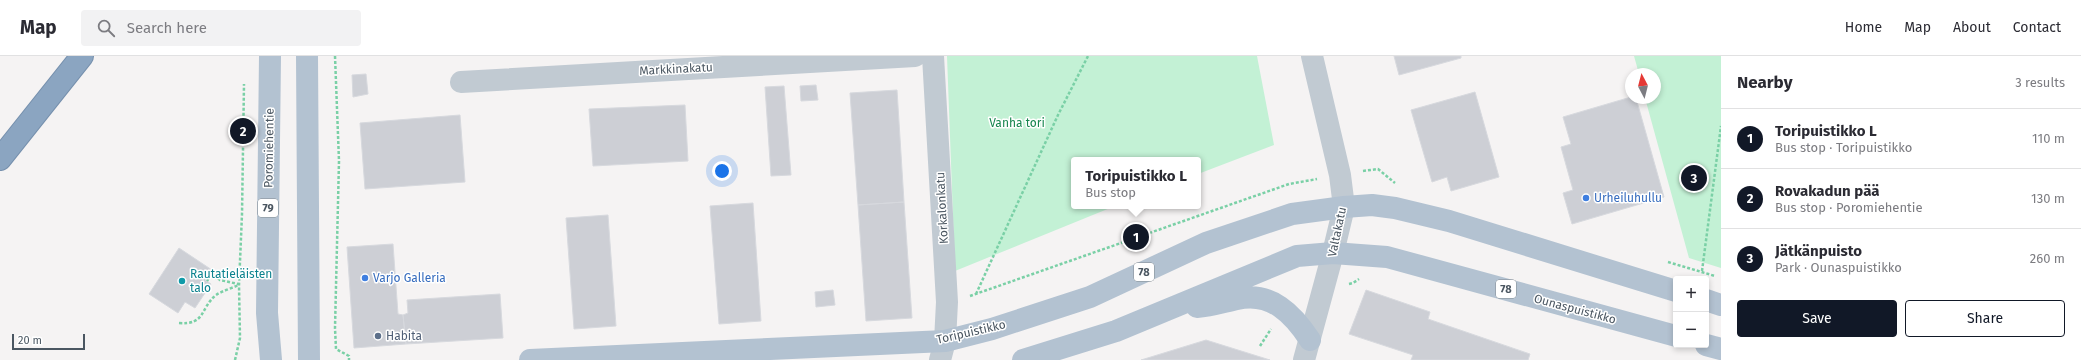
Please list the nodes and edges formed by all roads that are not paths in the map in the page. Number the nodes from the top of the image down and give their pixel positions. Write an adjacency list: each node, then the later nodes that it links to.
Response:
1 (82, 56): 8 (highway)
2 (270, 56): 21 (main road, Poromiehentie / 79)
3 (307, 56): 22 (main road)
4 (915, 56): 7 (street, Markkinakatu)
5 (933, 56): 19 (street, Korkalonkatu)
6 (1312, 56): 9 (street, Valtakatu)
7 (461, 82)
8 (0, 159)
9 (1344, 207): 10 (street, Valtakatu); 11 (main road, 78); 19 (main road, Toripuistikko / 78)
10 (1333, 253): 14 (main road, 78); 15 (main road, Ounaspuistikko / 78); 16 (street, Valtakatu)
11 (1673, 290)
12 (1709, 301): 13 (main road)
13 (1721, 305)
14 (1170, 308): 16 (main road); 24 (main road, 78)
15 (1673, 335)
16 (1310, 340): 25 (street, Valtakatu)
17 (1709, 346): 18 (main road)
18 (1721, 349)
19 (942, 350): 20 (main road, Toripuistikko / 78)
20 (576, 359): 23 (main road, Toripuistikko / 78)
21 (271, 360)
22 (309, 360)
23 (530, 360)
24 (1023, 360)
25 (1304, 360)

